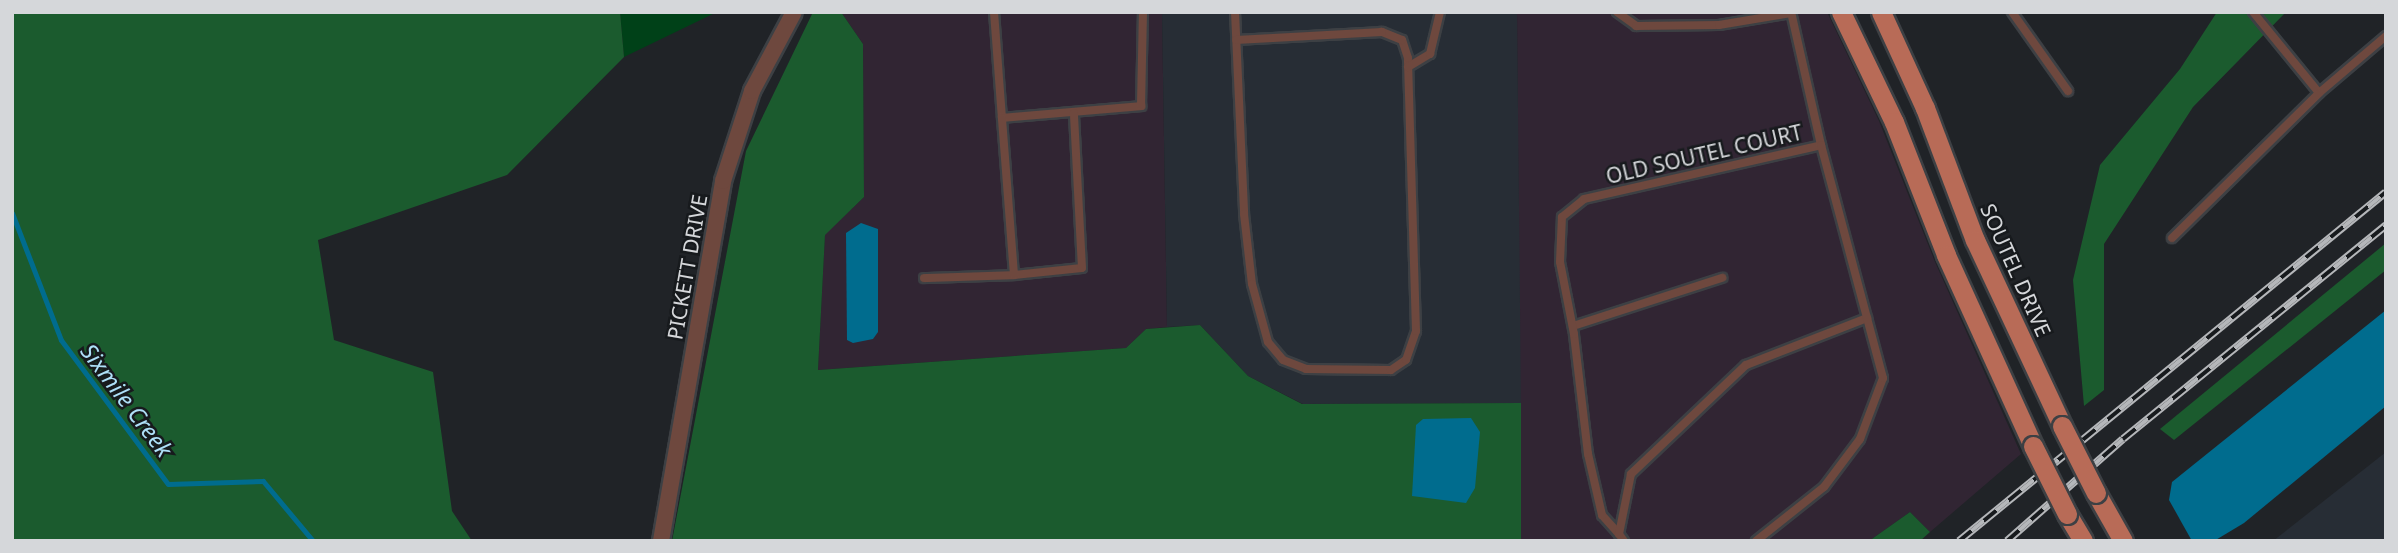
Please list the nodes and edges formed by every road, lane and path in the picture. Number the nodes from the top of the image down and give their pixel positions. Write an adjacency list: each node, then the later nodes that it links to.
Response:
1 (794, 12): 27 (street, PICKETT DRIVE)
2 (994, 12): 18 (lane)
3 (1143, 12): 17 (lane)
4 (1235, 12): 13 (lane)
5 (1440, 12): 14 (lane)
6 (1617, 12): 11 (lane)
7 (1841, 12): 29 (main road, bridge)
8 (1881, 12): 30 (main road, SOUTEL DRIVE, bridge)
9 (2012, 12): 15 (lane)
10 (2253, 12): 16 (lane)
11 (1791, 13): 19 (lane, OLD SOUTEL COURT)
12 (2386, 36): 16 (lane)
13 (1236, 40): 14 (lane); 14 (lane)
14 (1408, 67)
15 (2068, 91)
16 (2319, 93): 20 (lane)
17 (1074, 113): 18 (lane); 21 (lane)
18 (1002, 118): 21 (lane)
19 (1821, 145): 24 (lane); 25 (lane, OLD SOUTEL COURT)
20 (2172, 238)
21 (1014, 275): 22 (lane)
22 (924, 278)
23 (1722, 278): 25 (lane)
24 (1867, 318): 26 (lane); 28 (lane)
25 (1573, 326): 26 (lane)
26 (1622, 537)
27 (661, 541)
28 (1756, 541)
29 (2083, 541)
30 (2123, 541)

